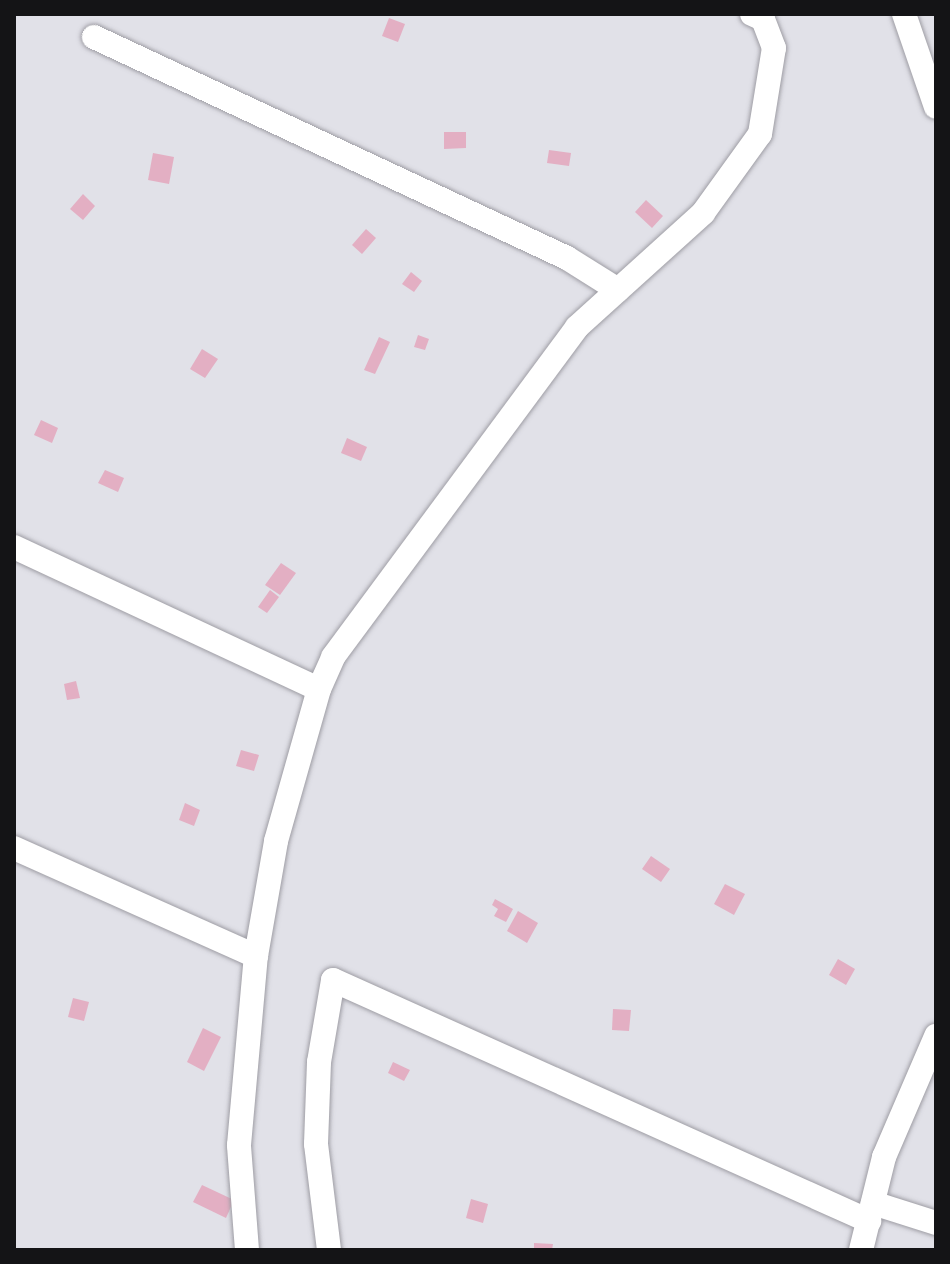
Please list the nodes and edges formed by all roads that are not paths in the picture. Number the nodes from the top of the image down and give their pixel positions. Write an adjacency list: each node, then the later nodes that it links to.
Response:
1 (904, 14): 4 (street)
2 (761, 16): 5 (street)
3 (94, 37): 5 (street)
4 (936, 107)
5 (618, 290): 7 (street)
6 (14, 547): 7 (street)
7 (319, 689): 9 (street)
8 (14, 848): 9 (street)
9 (256, 956): 13 (street)
10 (936, 1036): 11 (street)
11 (871, 1212): 12 (street); 14 (street); 15 (street)
12 (936, 1223)
13 (247, 1250)
14 (329, 1250)
15 (861, 1250)

